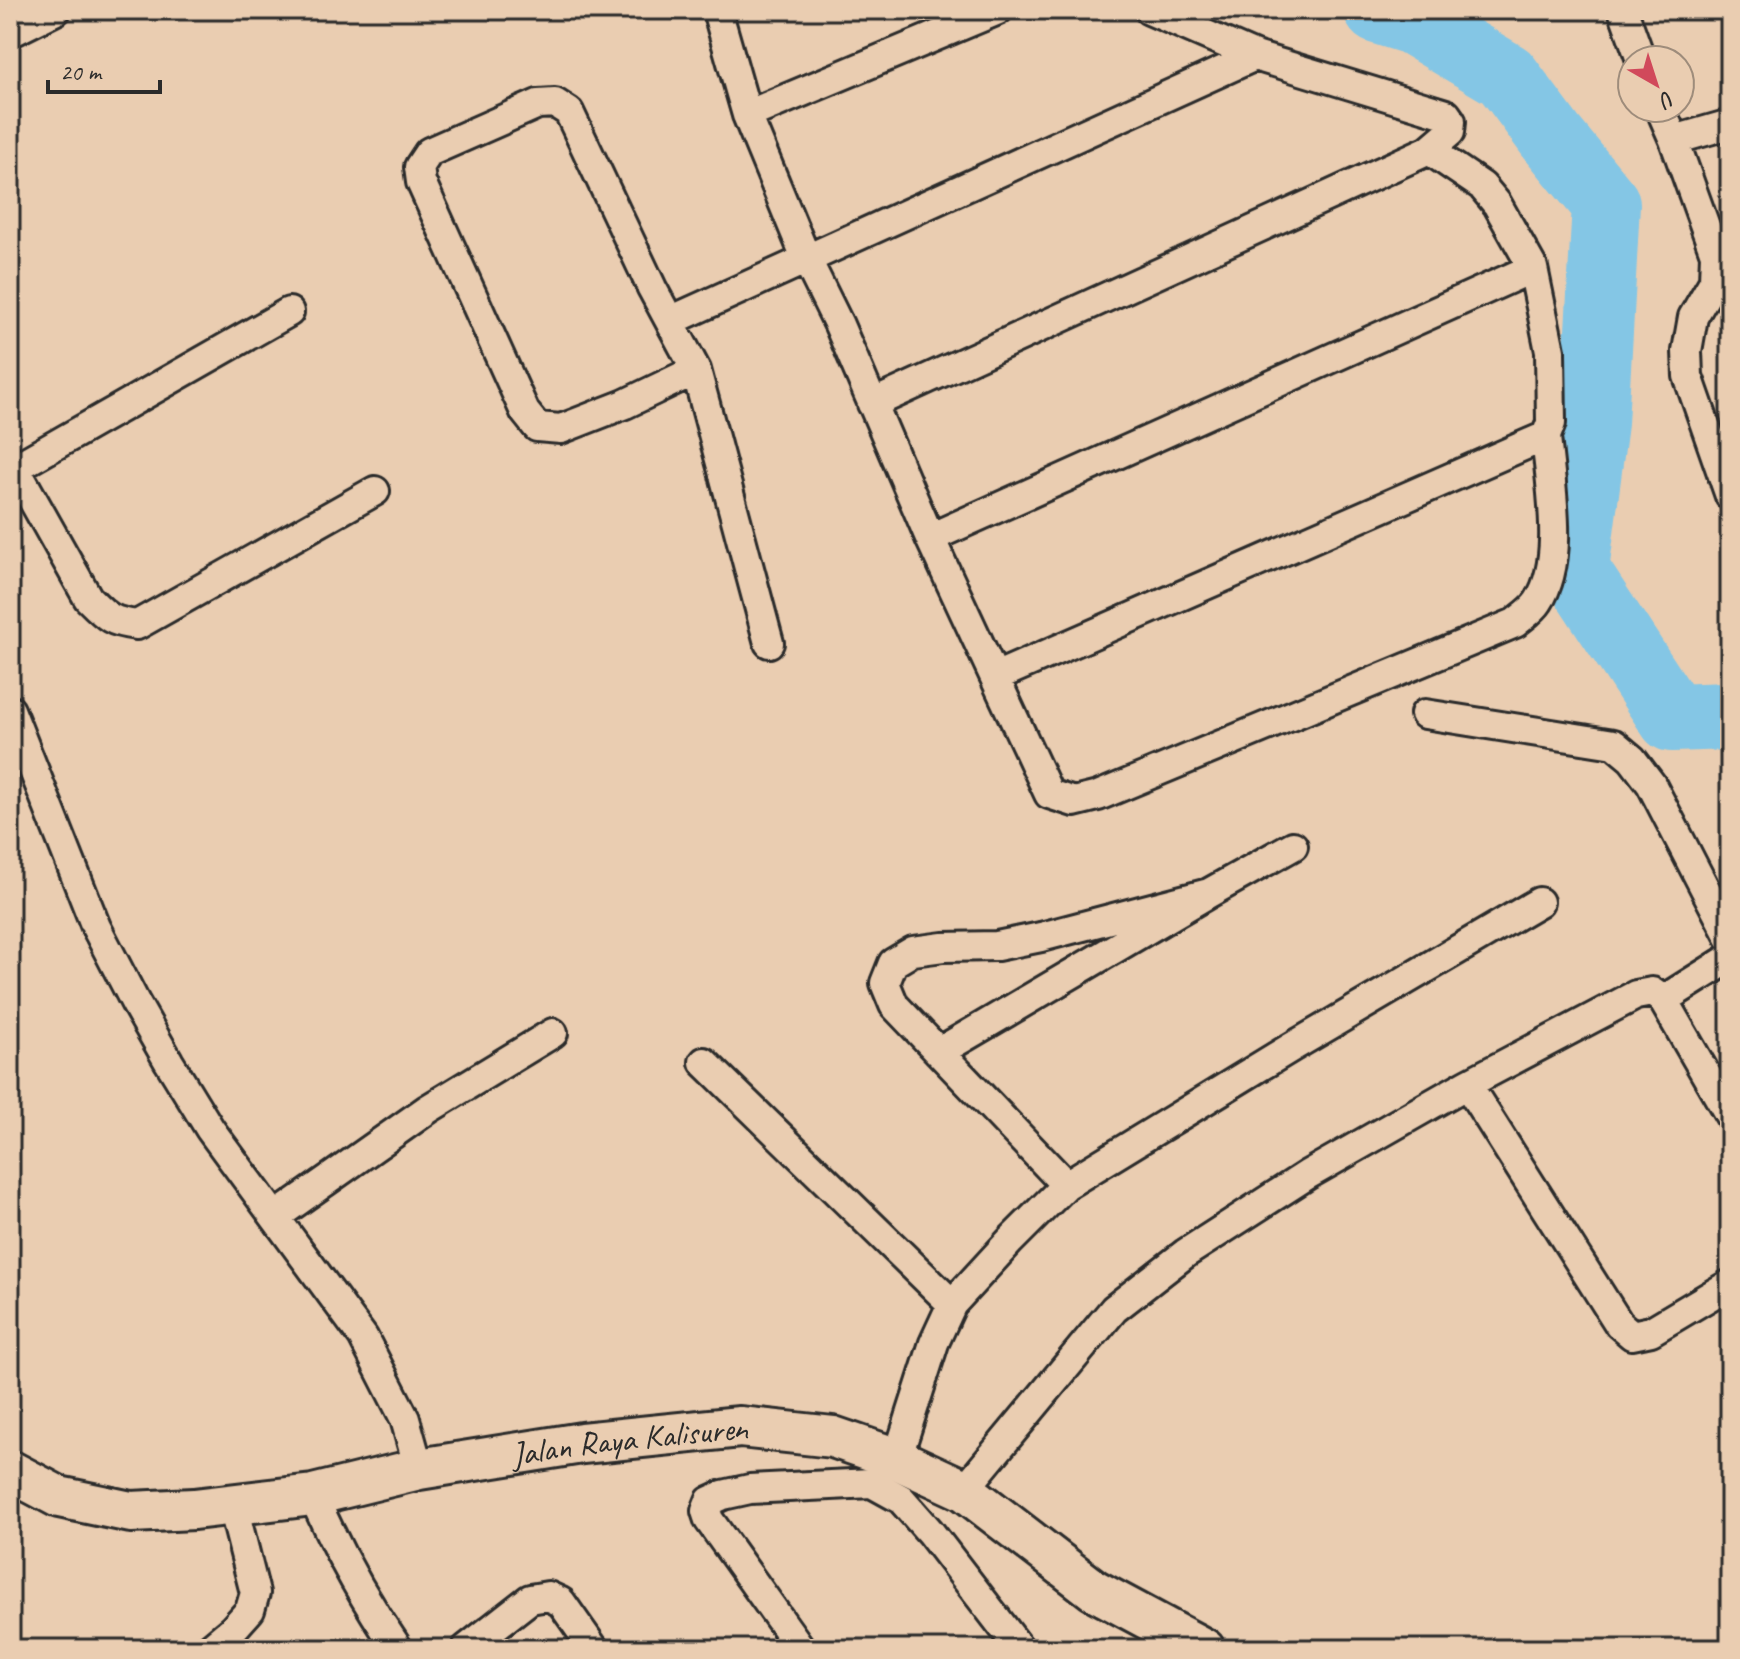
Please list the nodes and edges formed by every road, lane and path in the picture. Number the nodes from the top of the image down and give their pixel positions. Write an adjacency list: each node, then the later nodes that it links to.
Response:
1 (56, 10): 6 (street)
2 (717, 10): 9 (street)
3 (998, 10): 9 (street)
4 (1149, 10): 8 (street)
5 (1623, 10): 7 (street)
6 (10, 33)
7 (1635, 44)
8 (1255, 56): 13 (street); 14 (street)
9 (747, 115): 14 (street)
10 (1667, 124): 12 (street)
11 (1730, 124): 12 (street)
12 (1674, 140): 16 (street)
13 (1429, 150): 15 (street); 20 (street)
14 (806, 258): 18 (street); 20 (street)
15 (1533, 268): 21 (street); 26 (street)
16 (1722, 279): 22 (street)
17 (289, 312): 23 (street)
18 (670, 321): 19 (street); 19 (street)
19 (696, 370): 27 (street)
20 (872, 404): 26 (street)
21 (1546, 436): 28 (street); 28 (street)
22 (1721, 441): 25 (street)
23 (13, 463): 24 (street)
24 (375, 491)
25 (1730, 496)
26 (930, 538): 28 (street)
27 (769, 643)
28 (995, 677)
29 (10, 710): 43 (street)
30 (1425, 714): 34 (street)
31 (1293, 846): 32 (street)
32 (1209, 893): 38 (street); 38 (street)
33 (1539, 902): 42 (street)
34 (1730, 937)
35 (1730, 958): 36 (street)
36 (1663, 1000): 40 (street); 41 (street)
37 (553, 1033): 43 (street)
38 (939, 1052): 42 (street)
39 (704, 1062): 45 (street)
40 (1467, 1084): 44 (street); 49 (street)
41 (1730, 1116)
42 (1066, 1185): 45 (street)
43 (275, 1217): 47 (street)
44 (1730, 1284)
45 (952, 1304): 46 (street)
46 (897, 1459): 47 (main road, Jalan Raya Kalisuren); 49 (main road, Jalan Raya Kalisuren)
47 (419, 1469): 50 (main road, Jalan Raya Kalisuren)
48 (10, 1471): 51 (main road, Jalan Raya Kalisuren)
49 (964, 1490): 58 (main road, Jalan Raya Kalisuren)
50 (313, 1495): 51 (main road, Jalan Raya Kalisuren); 53 (street)
51 (233, 1506): 52 (street)
52 (209, 1649)
53 (398, 1649)
54 (466, 1649): 55 (street)
55 (594, 1649)
56 (801, 1649): 57 (street)
57 (1020, 1649)
58 (1204, 1649)

